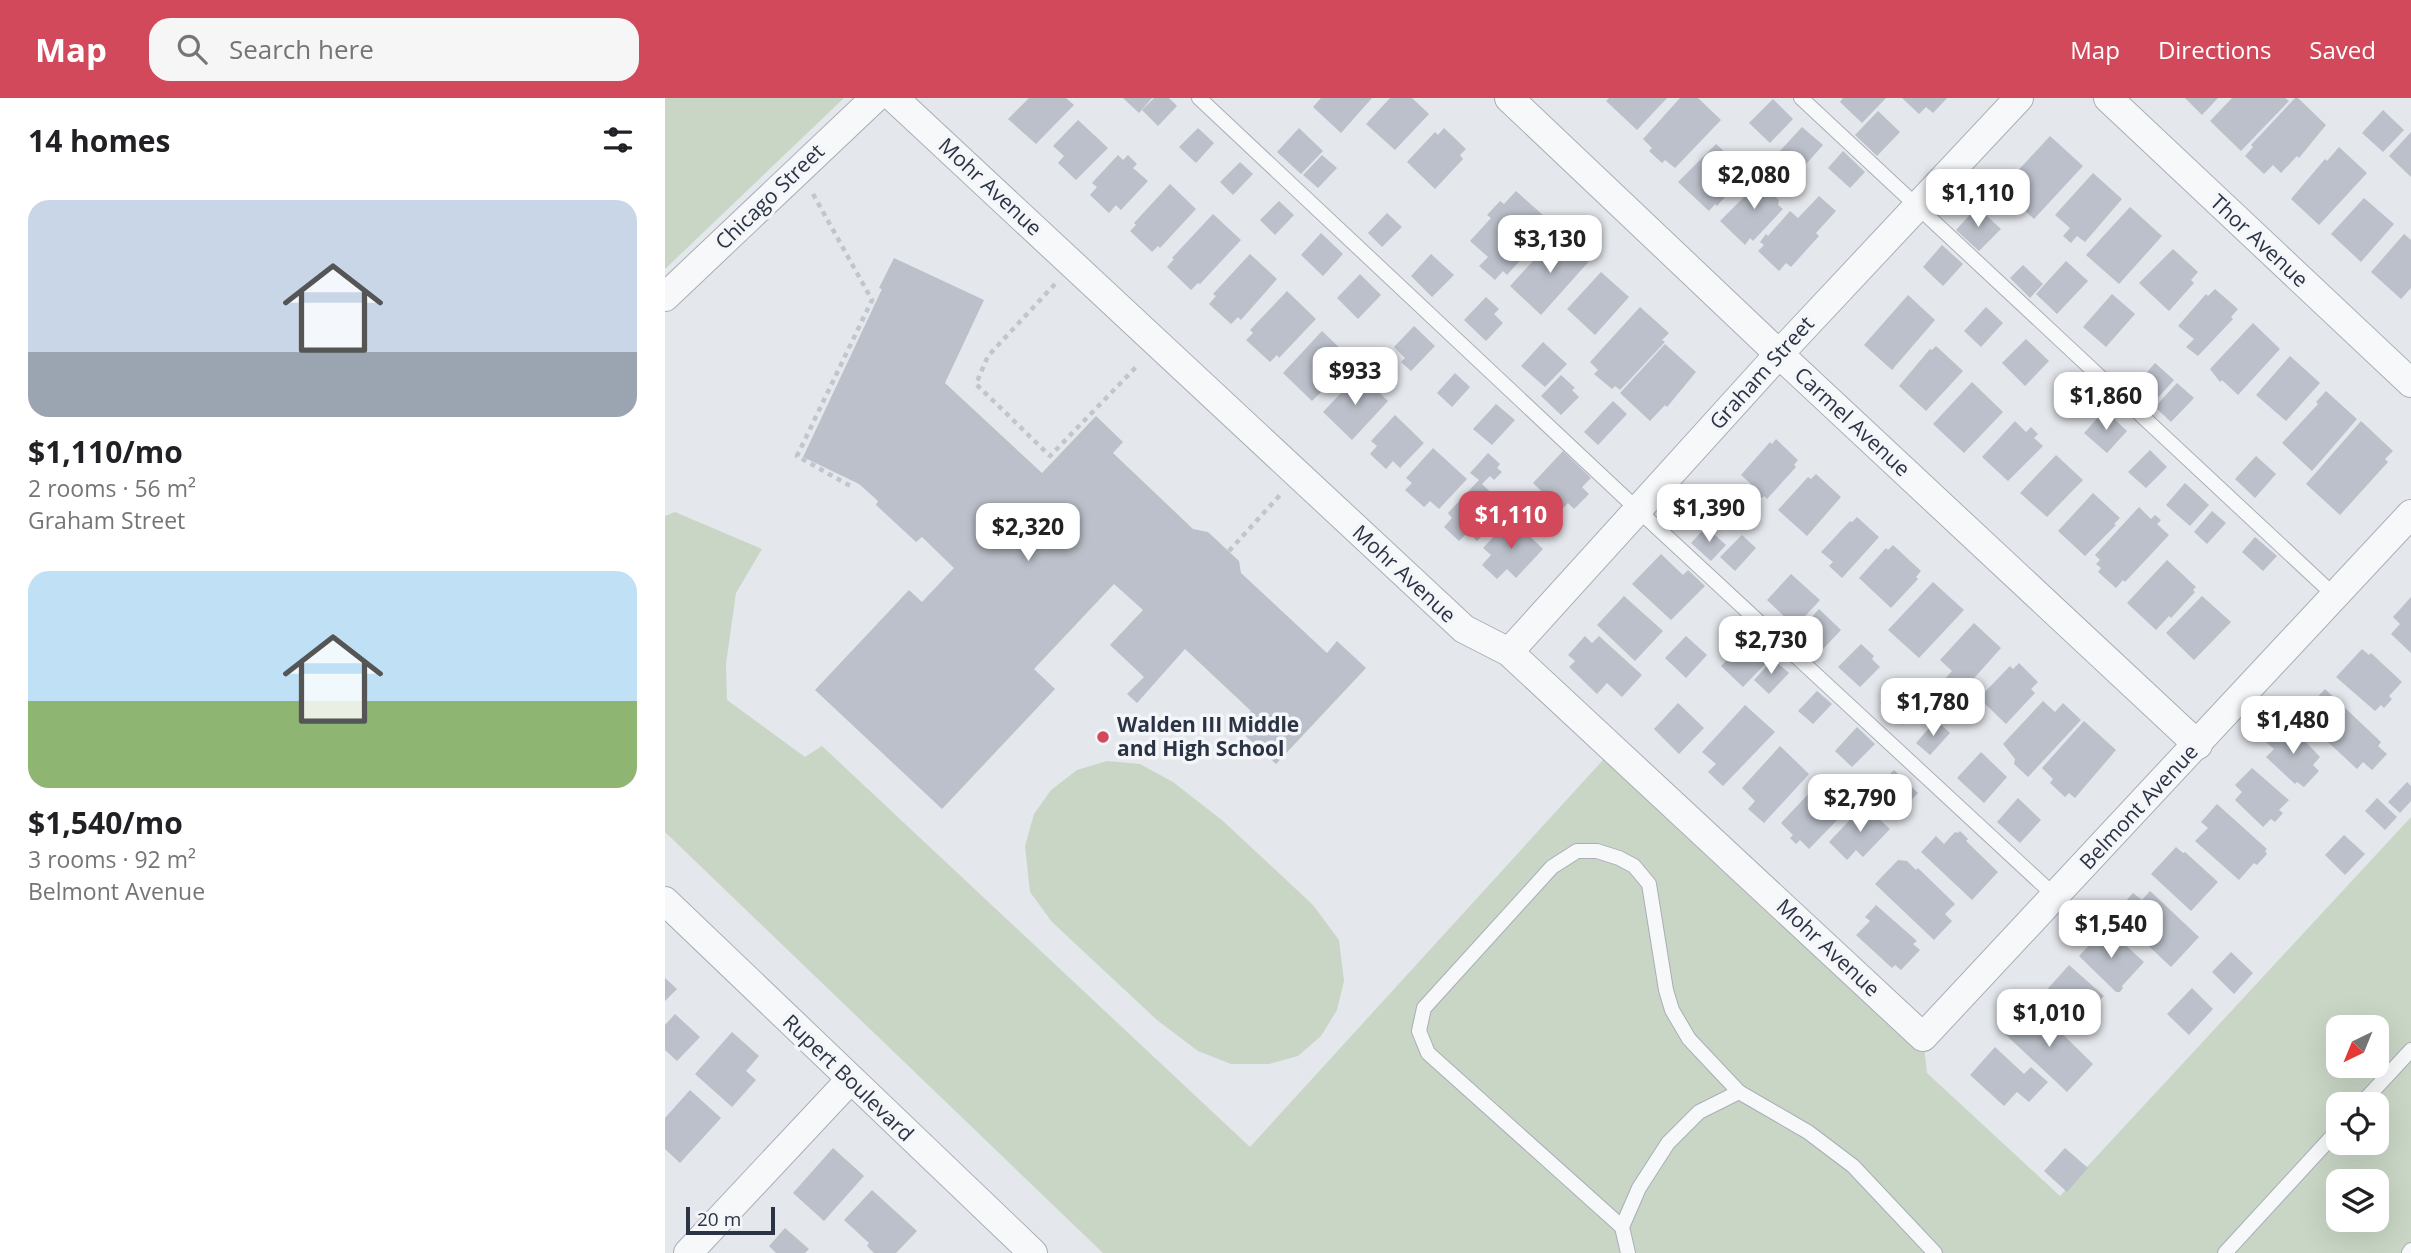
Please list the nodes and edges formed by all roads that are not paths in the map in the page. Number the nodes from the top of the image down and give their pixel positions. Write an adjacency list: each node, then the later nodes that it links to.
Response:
1 (875, 98): 9 (street, Chicago Street)
2 (894, 98): 15 (street, Mohr Avenue)
3 (1199, 98): 12 (lane)
4 (1509, 98): 10 (street, Carmel Avenue)
5 (1801, 98): 8 (lane)
6 (2019, 98): 8 (street, Graham Street)
7 (2108, 98): 11 (street, Thor Avenue)
8 (1917, 206): 10 (street, Graham Street); 14 (lane)
9 (665, 297)
10 (1779, 354): 12 (street, Graham Street); 16 (street, Carmel Avenue)
11 (2411, 383)
12 (1637, 510): 15 (street, Graham Street); 17 (lane)
13 (2411, 514): 14 (street, Belmont Avenue)
14 (2335, 596): 16 (street, Belmont Avenue)
15 (1509, 652): 19 (street, Mohr Avenue)
16 (2198, 745): 17 (street, Belmont Avenue)
17 (2055, 897): 19 (street, Belmont Avenue)
18 (665, 901): 21 (street, Rupert Boulevard)
19 (1923, 1037)
20 (2411, 1050): 23 (lane)
21 (850, 1080): 26 (street); 27 (street, Rupert Boulevard)
22 (1739, 1092): 25 (lane); 25 (lane); 29 (lane)
23 (2372, 1092)
24 (2326, 1142): 30 (lane)
25 (1622, 1227): 28 (lane)
26 (688, 1253)
27 (1033, 1253)
28 (1628, 1253)
29 (1935, 1253)
30 (2225, 1253)

